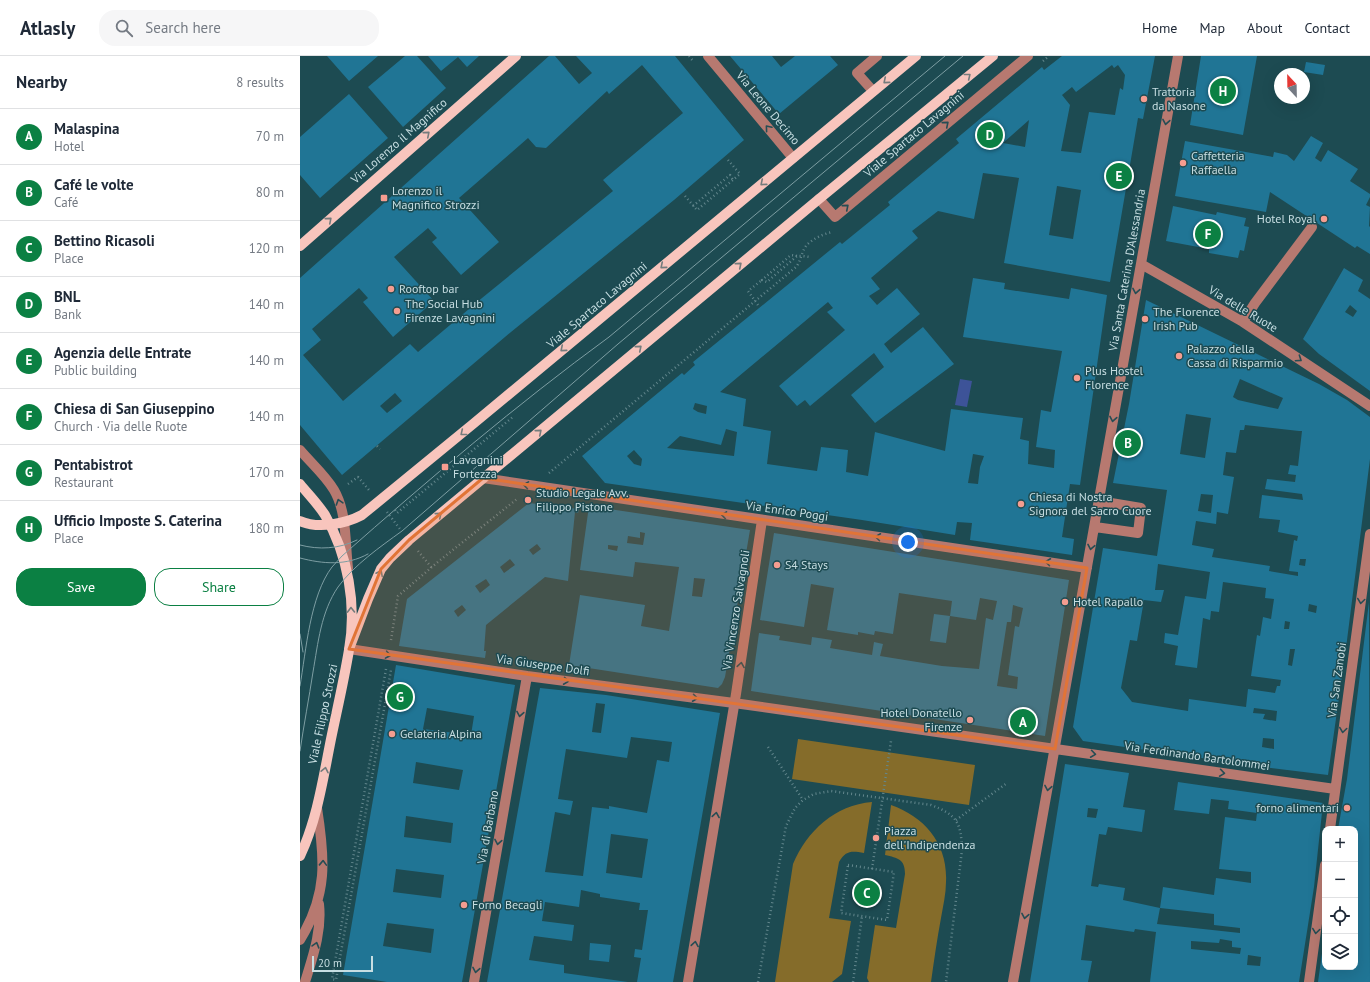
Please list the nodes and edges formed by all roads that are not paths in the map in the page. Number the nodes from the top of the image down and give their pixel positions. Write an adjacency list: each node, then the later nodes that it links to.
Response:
1 (516, 56): 12 (main road, Via Lorenzo il Magnifico, one-way to 1)
2 (708, 56): 9 (street, Via Leone Decimo, one-way to 2)
3 (877, 56): 8 (street)
4 (916, 56): 8 (main road, Viale Spartaco Lavagnini, one-way to 8)
5 (993, 56): 10 (main road, Viale Spartaco Lavagnini, one-way to 5)
6 (1028, 56): 10 (street, Viale Spartaco Lavagnini, one-way to 6)
7 (1178, 56): 13 (street, Via Santa Caterina D'Alessandria, one-way to 13)
8 (873, 91): 9 (main road, Viale Spartaco Lavagnini)
9 (793, 158): 22 (main road, Viale Spartaco Lavagnini, one-way to 22)
10 (819, 198): 17 (main road, Viale Spartaco Lavagnini, one-way to 10)
11 (1312, 226): 14 (street)
12 (300, 246)
13 (1141, 264): 14 (street, Via delle Ruote); 19 (street, Via Santa Caterina D'Alessandria, one-way to 19)
14 (1243, 322): 15 (street, Via delle Ruote, one-way to 15)
15 (1370, 406)
16 (300, 450): 22 (street, Viale Filippo Strozzi, one-way to 16)
17 (483, 478): 20 (street, Via Enrico Poggi, one-way to 17); 26 (main road, Viale Spartaco Lavagnini, one-way to 17)
18 (300, 484): 23 (main road, Viale Filippo Strozzi)
19 (1098, 501): 24 (street, Via Santa Caterina D'Alessandria); 24 (street)
20 (762, 520): 27 (street, Via Enrico Poggi, one-way to 20); 31 (street, Via Vincenzo Salvagnoli, one-way to 20)
21 (300, 521): 23 (main road)
22 (344, 521): 23 (main road, Viale Spartaco Lavagnini); 28 (street, Viale Filippo Strozzi)
23 (329, 524): 28 (main road, Viale Filippo Strozzi)
24 (1094, 527): 27 (street, Via Santa Caterina D'Alessandria, one-way to 27)
25 (1370, 534): 33 (street, Via San Zanobi, one-way to 33)
26 (409, 540): 29 (main road, Viale Filippo Strozzi, one-way to 26)
27 (1087, 568): 32 (street, Via Santa Caterina D'Alessandria)
28 (349, 582): 29 (main road, Viale Filippo Strozzi, one-way to 28)
29 (350, 649): 30 (street, Via Giuseppe Dolfi, one-way to 30); 34 (main road, Viale Filippo Strozzi, one-way to 29)
30 (527, 676): 31 (street, Via Giuseppe Dolfi, one-way to 31); 41 (street, Via di Barbano, one-way to 41)
31 (734, 703): 32 (street); 42 (street, one-way to 31)
32 (1054, 749): 33 (street, Via Ferdinando Bartolommei, one-way to 33); 43 (street, one-way to 43)
33 (1335, 790): 35 (street, Via San Zanobi)
34 (317, 808): 36 (main road, Viale Filippo Strozzi); 38 (street, Viale Filippo Strozzi, one-way to 34)
35 (1330, 826)
36 (300, 856)
37 (1322, 887): 44 (street, one-way to 44)
38 (318, 902): 39 (street, Viale Filippo Strozzi); 40 (street, Viale Filippo Strozzi, one-way to 38)
39 (300, 940)
40 (305, 982)
41 (474, 982)
42 (688, 982)
43 (1013, 982)
44 (1309, 982)

